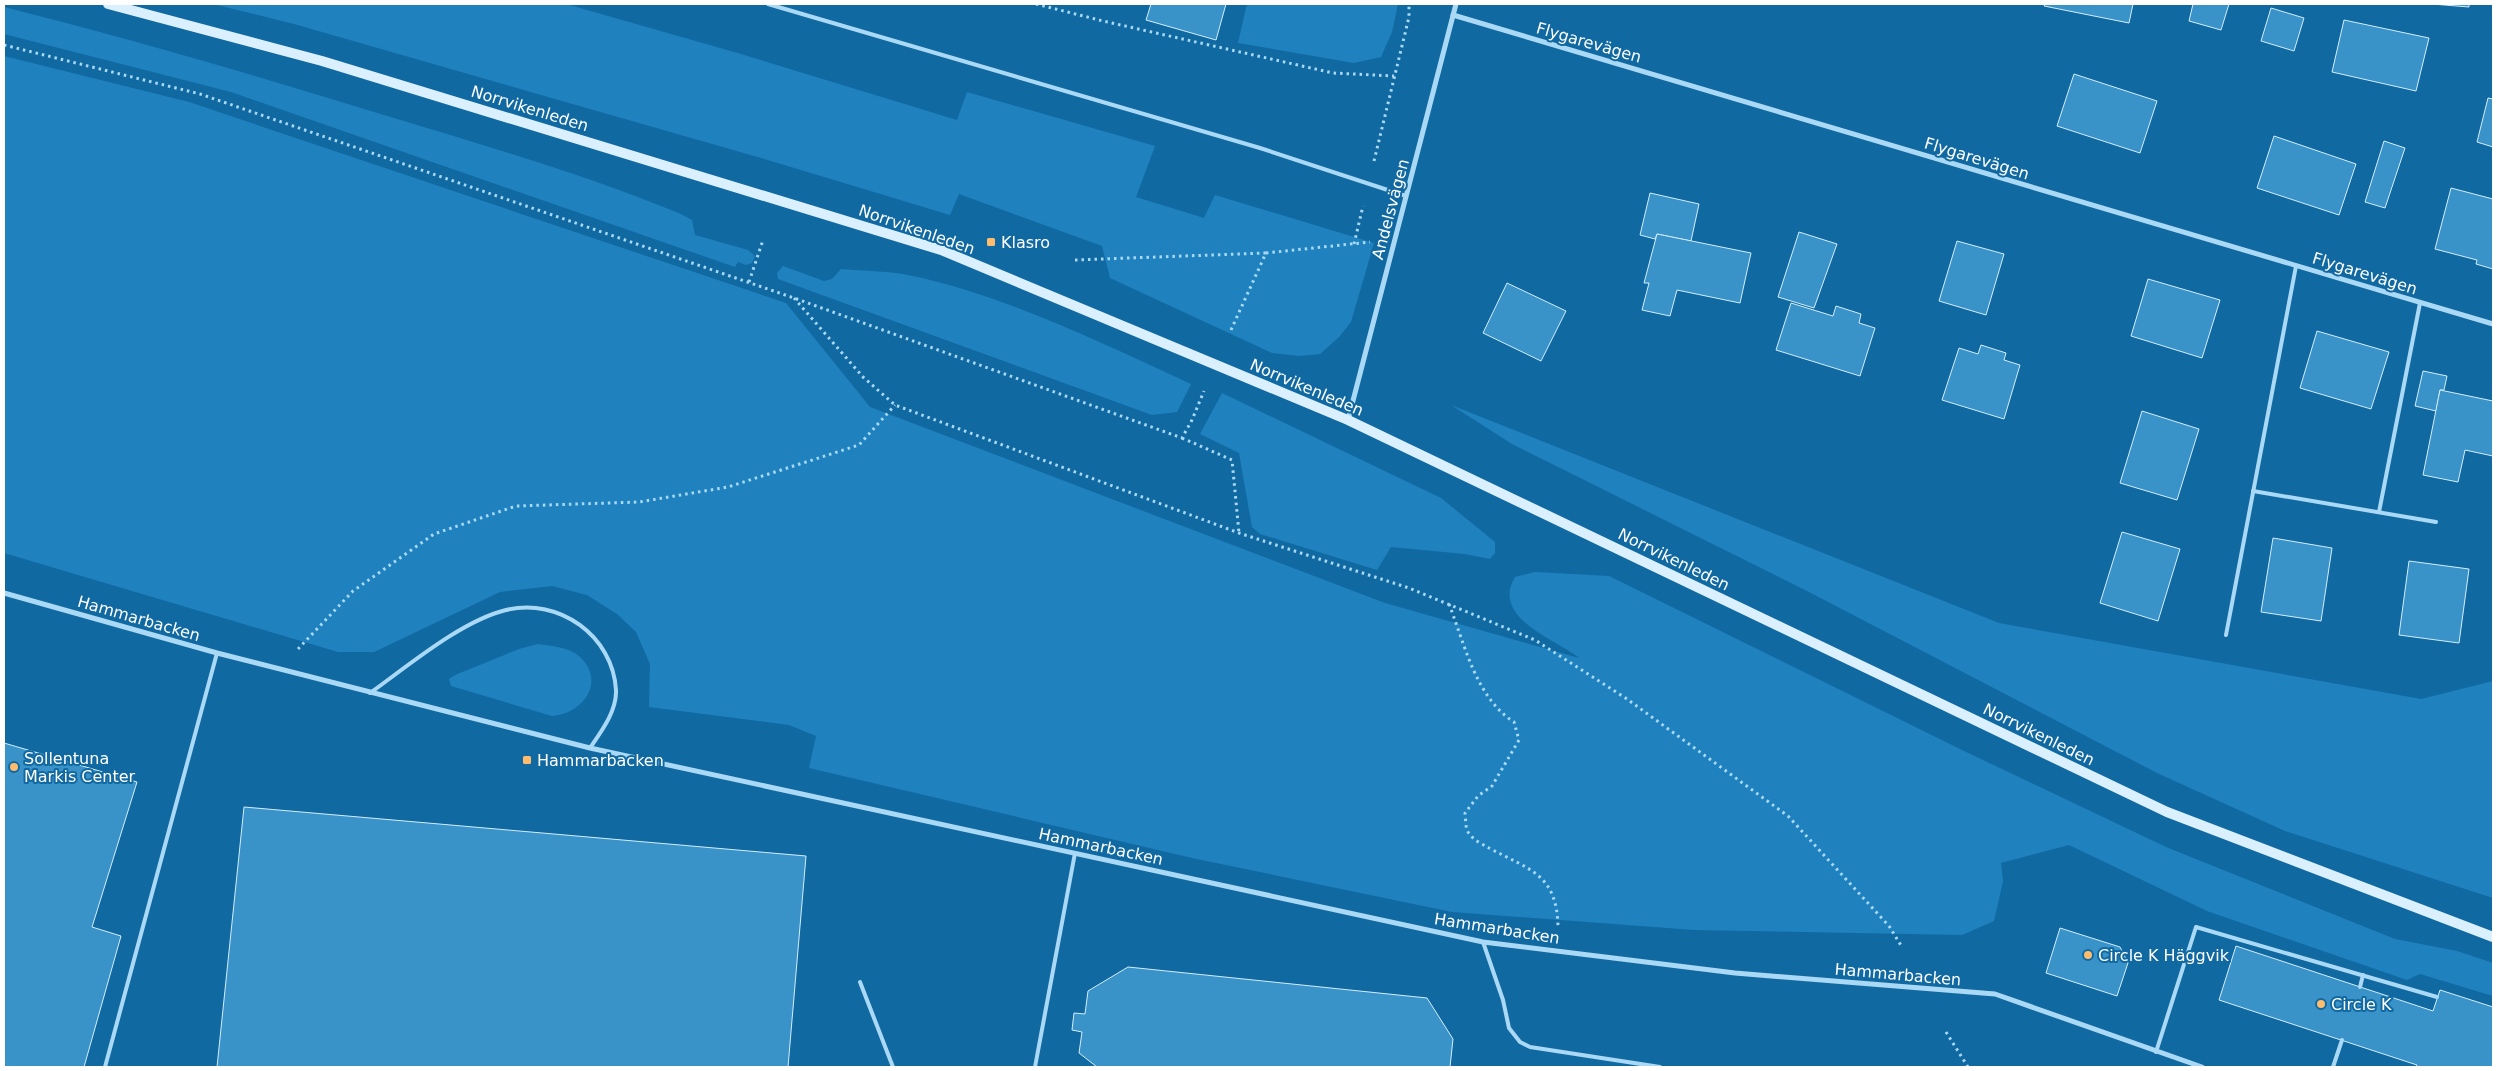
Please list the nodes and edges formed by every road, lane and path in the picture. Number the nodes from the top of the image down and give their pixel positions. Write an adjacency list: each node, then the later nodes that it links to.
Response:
1 (108, 4): 22 (main road, Norrvikenleden)
2 (768, 4): 9 (lane)
3 (1036, 4): 8 (path)
4 (1409, 4): 8 (path)
5 (1456, 4): 6 (street, Andelsvägen)
6 (1454, 15): 10 (street, Andelsvägen); 14 (street, Flygarevägen)
7 (4, 45): 15 (path)
8 (1394, 76): 9 (path)
9 (1368, 185): 10 (lane); 12 (path)
10 (1406, 196): 22 (street, Andelsvägen)
11 (763, 240): 15 (path)
12 (1266, 253): 13 (path); 19 (path)
13 (1075, 260)
14 (2296, 266): 17 (street, Flygarevägen); 24 (lane)
15 (749, 282): 16 (path)
16 (794, 298): 21 (path); 23 (path)
17 (2420, 303): 18 (street, Flygarevägen); 25 (lane)
18 (2493, 324)
19 (1231, 330)
20 (1204, 391): 23 (path)
21 (895, 405): 27 (path); 32 (path)
22 (1348, 420): 36 (main road, Norrvikenleden)
23 (1182, 438): 27 (path)
24 (2253, 491): 25 (lane); 30 (lane)
25 (2379, 512): 26 (lane)
26 (2436, 522)
27 (1239, 533): 29 (path)
28 (4, 593): 31 (street, Hammarbacken)
29 (1449, 603): 40 (path); 41 (path)
30 (2226, 635)
31 (217, 653): 32 (street, Hammarbacken); 49 (lane)
32 (281, 670): 33 (street, Hammarbacken)
33 (369, 694): 34 (street, Hammarbacken); 34 (lane)
34 (590, 748): 35 (street, Hammarbacken)
35 (1075, 853): 39 (street, Hammarbacken); 51 (lane)
36 (2447, 920): 37 (main road, Norrvikenleden); 38 (main road, Norrvikenleden)
37 (2493, 931)
38 (2493, 937)
39 (1483, 942): 41 (street, Hammarbacken); 52 (lane)
40 (1902, 948)
41 (1551, 950): 48 (street, Hammarbacken)
42 (2363, 975): 44 (lane); 45 (lane); 48 (lane)
43 (860, 982): 50 (lane)
44 (2360, 987)
45 (2437, 997)
46 (1946, 1032): 53 (path)
47 (2342, 1040): 55 (lane)
48 (2155, 1053): 54 (street, Hammarbacken)
49 (105, 1067)
50 (894, 1067)
51 (1035, 1067)
52 (1660, 1067)
53 (1968, 1067)
54 (2202, 1067)
55 (2333, 1067)

